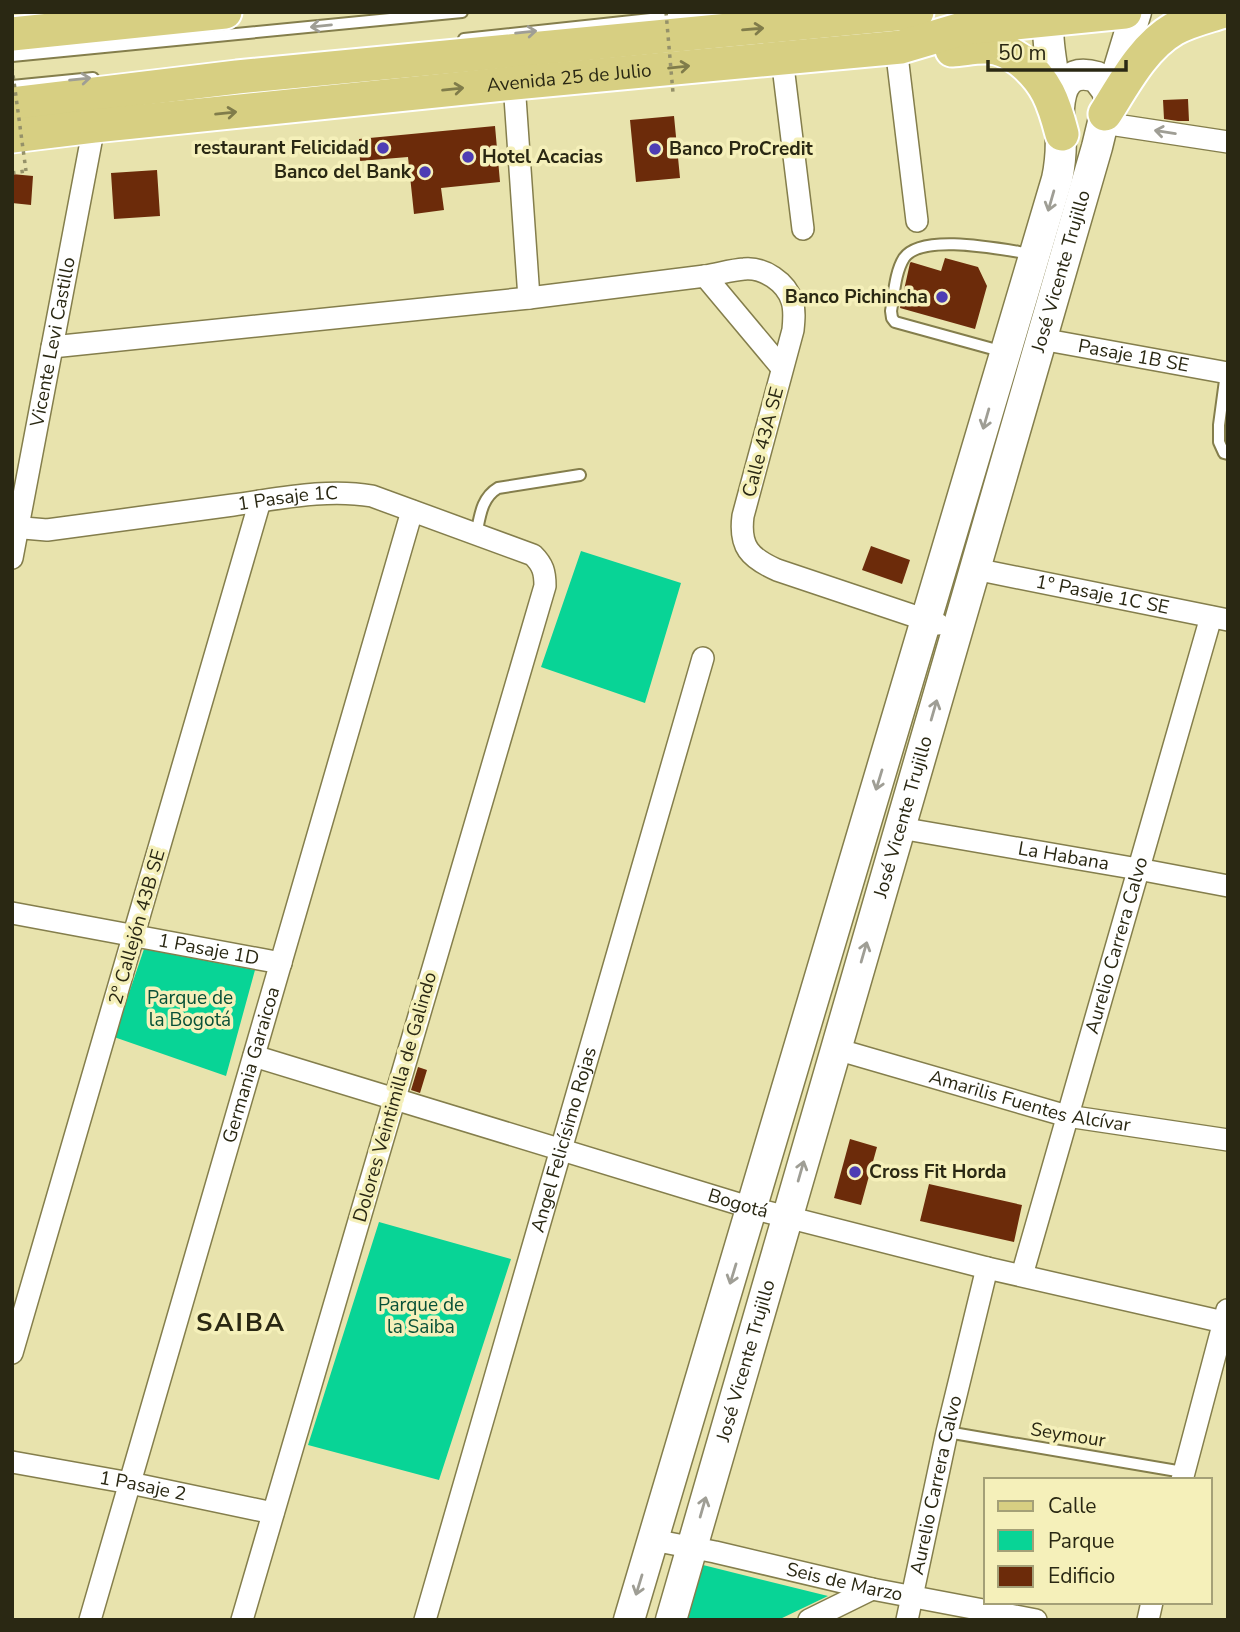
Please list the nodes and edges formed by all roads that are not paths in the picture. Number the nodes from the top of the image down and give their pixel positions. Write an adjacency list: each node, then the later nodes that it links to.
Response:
1 (225, 12): 9 (main road)
2 (462, 12): 13 (lane, one-way to 13)
3 (716, 12): 11 (lane, one-way to 3)
4 (916, 12): 16 (main road, Avenida 25 de Julio, one-way to 4)
5 (1125, 12): 8 (main road, Avenida 25 de Julio)
6 (1136, 12): 20 (main road, José Vicente Trujillo)
7 (1221, 12): 20 (main road)
8 (1049, 16): 12 (main road, Avenida 25 de Julio); 21 (main road, José Vicente Trujillo)
9 (97, 19): 10 (main road)
10 (12, 34)
11 (454, 40)
12 (899, 47): 14 (main road, Avenida 25 de Julio); 21 (main road); 25 (street)
13 (12, 56)
14 (782, 58): 17 (main road, Avenida 25 de Julio, one-way to 14); 26 (street)
15 (109, 76): 18 (lane, one-way to 15)
16 (237, 77): 19 (main road, Avenida 25 de Julio); 22 (main road)
17 (514, 83): 22 (main road, Avenida 25 de Julio, one-way to 17); 29 (street)
18 (12, 86)
19 (12, 104)
20 (1106, 112): 21 (main road); 24 (street, one-way to 20); 30 (main road, José Vicente Trujillo)
21 (1060, 123): 27 (main road, José Vicente Trujillo, one-way to 27)
22 (94, 126): 23 (main road, Avenida 25 de Julio); 31 (street, Vicente Levi Castillo)
23 (12, 136)
24 (1228, 142)
25 (917, 221)
26 (803, 229)
27 (1035, 255): 32 (main road, José Vicente Trujillo); 32 (lane)
28 (705, 276): 29 (street); 33 (street); 33 (street)
29 (529, 298): 31 (street)
30 (1041, 340): 34 (street, Pasaje 1B SE); 42 (main road, José Vicente Trujillo)
31 (52, 347): 39 (street, Vicente Levi Castillo)
32 (1006, 353): 45 (main road, José Vicente Trujillo, one-way to 45)
33 (782, 368): 45 (street, Calle 43A SE)
34 (1227, 373): 35 (lane)
35 (1228, 454)
36 (580, 475): 40 (lane)
37 (260, 501): 38 (street, 1 Pasaje 1C); 39 (street, 1 Pasaje 1C); 52 (street, 2º Callejón 43B SE)
38 (412, 511): 40 (street, 1 Pasaje 1C); 53 (street, Germania Garaicoa)
39 (15, 528): 41 (street, Vicente Levi Castillo)
40 (476, 536): 43 (street, 1 Pasaje 1C)
41 (12, 558)
42 (975, 569): 44 (street, 1° Pasaje 1C SE); 46 (main road, José Vicente Trujillo)
43 (545, 573): 56 (street, Dolores Veintimilla de Galindo)
44 (1219, 618): 49 (street, Aurelio Carrera Calvo)
45 (927, 621): 46 (street); 60 (main road, José Vicente Trujillo, one-way to 60)
46 (957, 629): 48 (main road, José Vicente Trujillo, one-way to 46)
47 (703, 658): 59 (street, Angel Felicísimo Rojas)
48 (900, 828): 49 (street, La Habana); 54 (main road, José Vicente Trujillo, one-way to 48)
49 (1138, 869): 50 (street, La Habana); 57 (street, Aurelio Carrera Calvo)
50 (1228, 886)
51 (12, 914): 52 (street, 1 Pasaje 1D)
52 (134, 936): 53 (street, 1 Pasaje 1D); 64 (street, 2º Callejón 43B SE)
53 (281, 963): 55 (street, Germania Garaicoa)
54 (836, 1049): 57 (street, Amarilis Fuentes Alcívar); 61 (main road, José Vicente Trujillo, one-way to 54)
55 (254, 1056): 56 (street, Bogotá); 70 (street, Germania Garaicoa)
56 (395, 1099): 59 (street, Bogotá); 71 (street, Dolores Veintimilla de Galindo)
57 (1067, 1116): 58 (street, Amarilis Fuentes Alcívar); 63 (street, Aurelio Carrera Calvo)
58 (1228, 1140)
59 (561, 1150): 60 (street, Bogotá); 78 (street, Angel Felicísimo Rojas)
60 (752, 1208): 61 (street, Bogotá); 72 (main road, José Vicente Trujillo, one-way to 72)
61 (788, 1217): 62 (street, Bogotá); 73 (main road, José Vicente Trujillo, one-way to 61)
62 (987, 1268): 63 (street, Bogotá); 67 (street, Aurelio Carrera Calvo)
63 (1022, 1275): 65 (street, Bogotá)
64 (21, 1289): 66 (street, 2º Callejón 43B SE)
65 (1227, 1318): 69 (street)
66 (12, 1353)
67 (947, 1432): 69 (lane, Seymour); 75 (street, Aurelio Carrera Calvo)
68 (12, 1462): 70 (street, 1 Pasaje 2)
69 (1183, 1476)
70 (130, 1483): 71 (street, 1 Pasaje 2); 76 (street, Germania Garaicoa)
71 (273, 1513): 77 (street, Dolores Veintimilla de Galindo)
72 (653, 1540): 73 (street, Seis de Marzo); 79 (main road, José Vicente Trujillo, one-way to 79)
73 (691, 1548): 74 (street, Seis de Marzo); 80 (main road, José Vicente Trujillo)
74 (872, 1590): 75 (street, Seis de Marzo); 81 (street)
75 (912, 1597): 82 (street, Aurelio Carrera Calvo); 83 (street, Seis de Marzo)
76 (90, 1620)
77 (242, 1620)
78 (425, 1620)
79 (629, 1620)
80 (671, 1620)
81 (809, 1620)
82 (907, 1620)
83 (1037, 1620)

